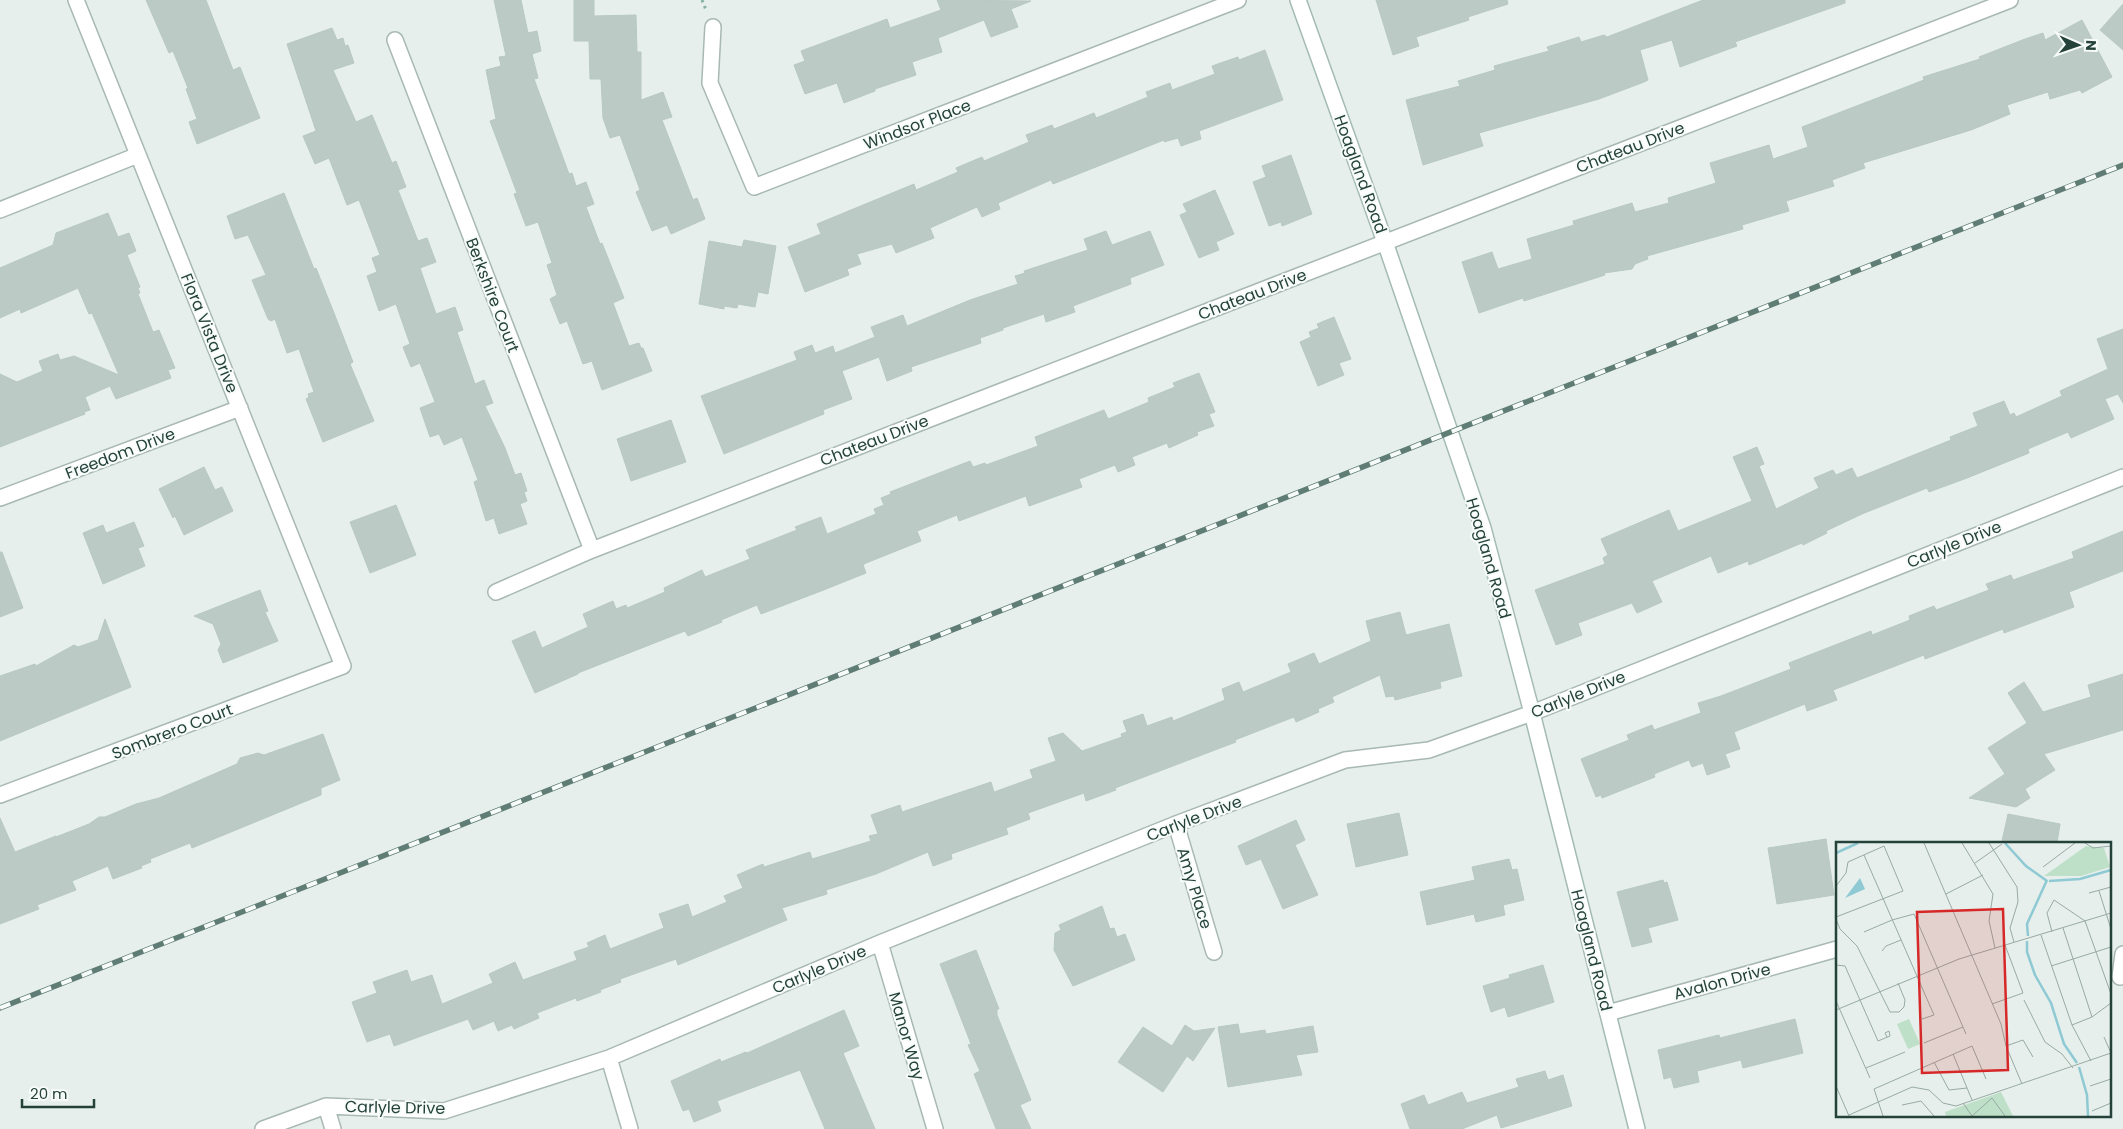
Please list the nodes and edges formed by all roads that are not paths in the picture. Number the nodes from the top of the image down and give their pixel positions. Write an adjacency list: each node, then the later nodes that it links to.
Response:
1 (76, 0): 7 (street, Flora Vista Drive)
2 (1238, 0): 5 (street, Windsor Place)
3 (1298, 0): 9 (street, Hoagland Road)
4 (2010, 0): 9 (street, Chateau Drive)
5 (713, 27)
6 (395, 40): 13 (street, Berkshire Court)
7 (138, 155): 8 (street); 10 (street, Flora Vista Drive)
8 (0, 210)
9 (1385, 242): 13 (street, Chateau Drive); 16 (street, Hoagland Road)
10 (240, 408): 12 (street, Freedom Drive); 15 (street, Flora Vista Drive)
11 (2123, 477): 16 (street, Carlyle Drive)
12 (0, 498)
13 (592, 550): 14 (street, Chateau Drive)
14 (496, 592)
15 (343, 666): 17 (street, Sombrero Court)
16 (1532, 713): 18 (street, Carlyle Drive); 24 (street, Hoagland Road)
17 (0, 795)
18 (1176, 824): 19 (street, Carlyle Drive); 21 (street, Amy Place)
19 (880, 944): 25 (street, Carlyle Drive); 30 (street, Manor Way)
20 (1836, 949): 24 (street, Avalon Drive)
21 (1214, 952)
22 (2123, 954): 23 (street)
23 (2118, 976)
24 (1608, 1013): 31 (street, Hoagland Road)
25 (610, 1058): 26 (street, Carlyle Drive); 29 (street)
26 (326, 1106): 27 (street, Carlyle Drive); 28 (street)
27 (263, 1129)
28 (333, 1129)
29 (630, 1129)
30 (935, 1129)
31 (1637, 1129)

